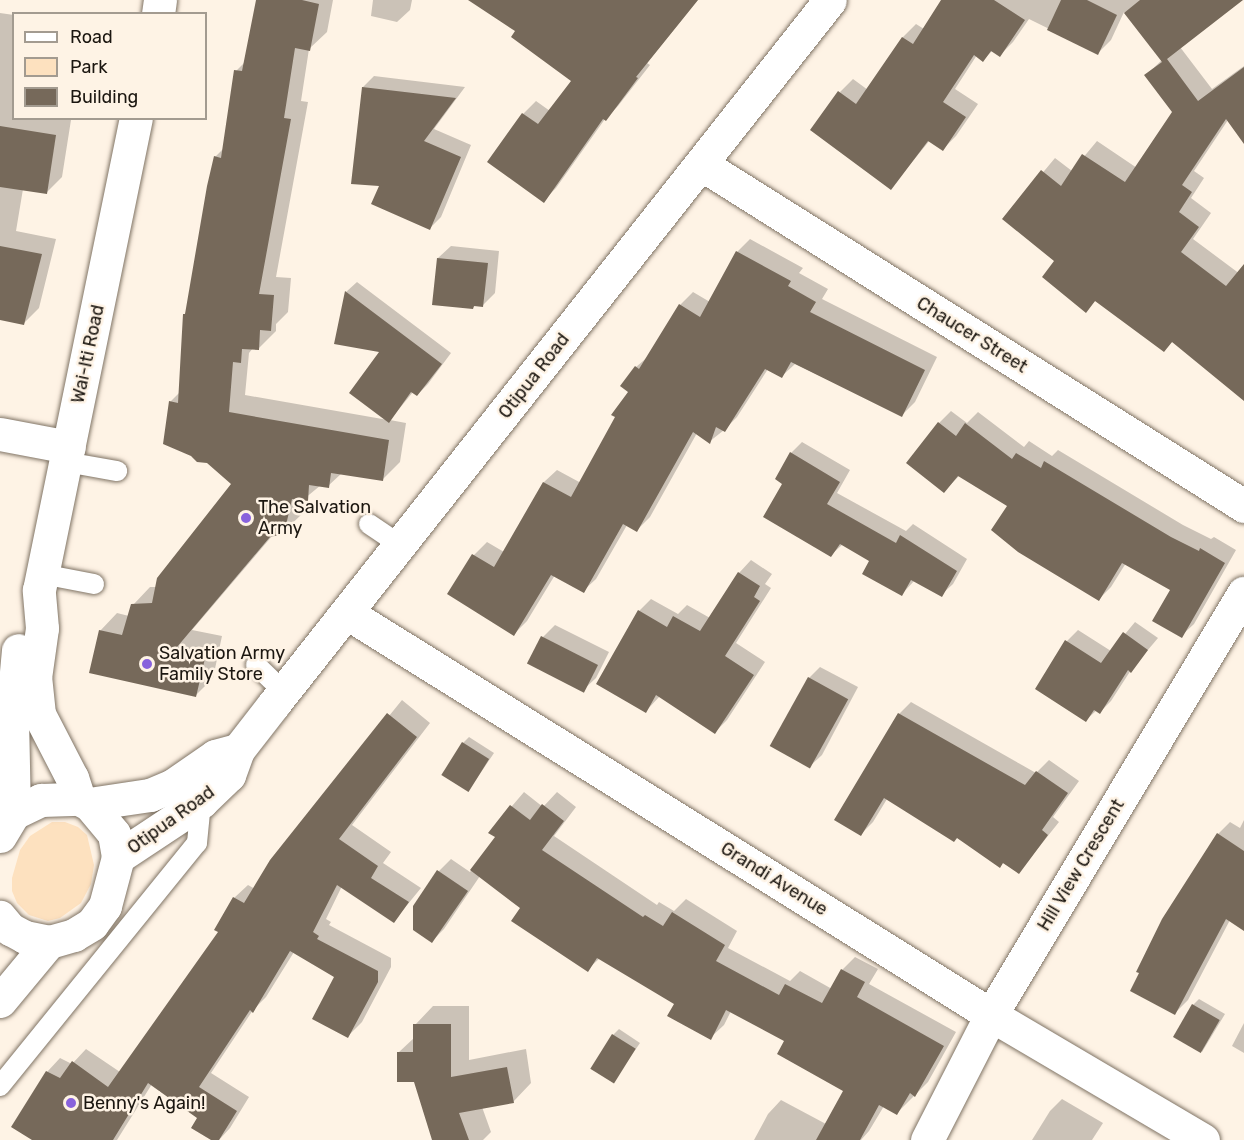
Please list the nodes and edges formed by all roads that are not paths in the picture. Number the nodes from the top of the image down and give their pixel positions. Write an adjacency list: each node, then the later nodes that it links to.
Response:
1 (830, 0): 3 (street, Otipua Road)
2 (136, 120): 5 (street, Wai-Iti Road)
3 (701, 164): 7 (street, Chaucer Street); 9 (street, Otipua Road)
4 (0, 434): 5 (street)
5 (67, 455): 6 (lane); 10 (street, Wai-Iti Road)
6 (117, 471)
7 (1244, 506)
8 (369, 524): 9 (lane)
9 (400, 546): 13 (street, Otipua Road)
10 (41, 582): 11 (lane); 15 (street, Wai-Iti Road); 18 (street, Wai-Iti Road)
11 (94, 584)
12 (1244, 593): 25 (street, Hill View Crescent)
13 (347, 613): 16 (street, Otipua Road); 25 (street, Grandi Avenue)
14 (256, 665): 16 (lane)
15 (8, 674): 20 (street, Wai-Iti Road)
16 (284, 692): 17 (street, Otipua Road)
17 (238, 750): 18 (street, Otipua Road); 19 (street, Otipua Road)
18 (84, 802): 20 (street, Otipua Road); 21 (street, Wai-Iti Road)
19 (201, 802): 21 (street, Otipua Road); 26 (lane)
20 (7, 824)
21 (118, 857): 23 (street)
22 (0, 917): 23 (street)
23 (49, 942): 24 (street)
24 (0, 1001)
25 (991, 1015): 27 (street, Hill View Crescent); 28 (street, Grandi Avenue)
26 (0, 1086)
27 (927, 1140)
28 (1203, 1140)

